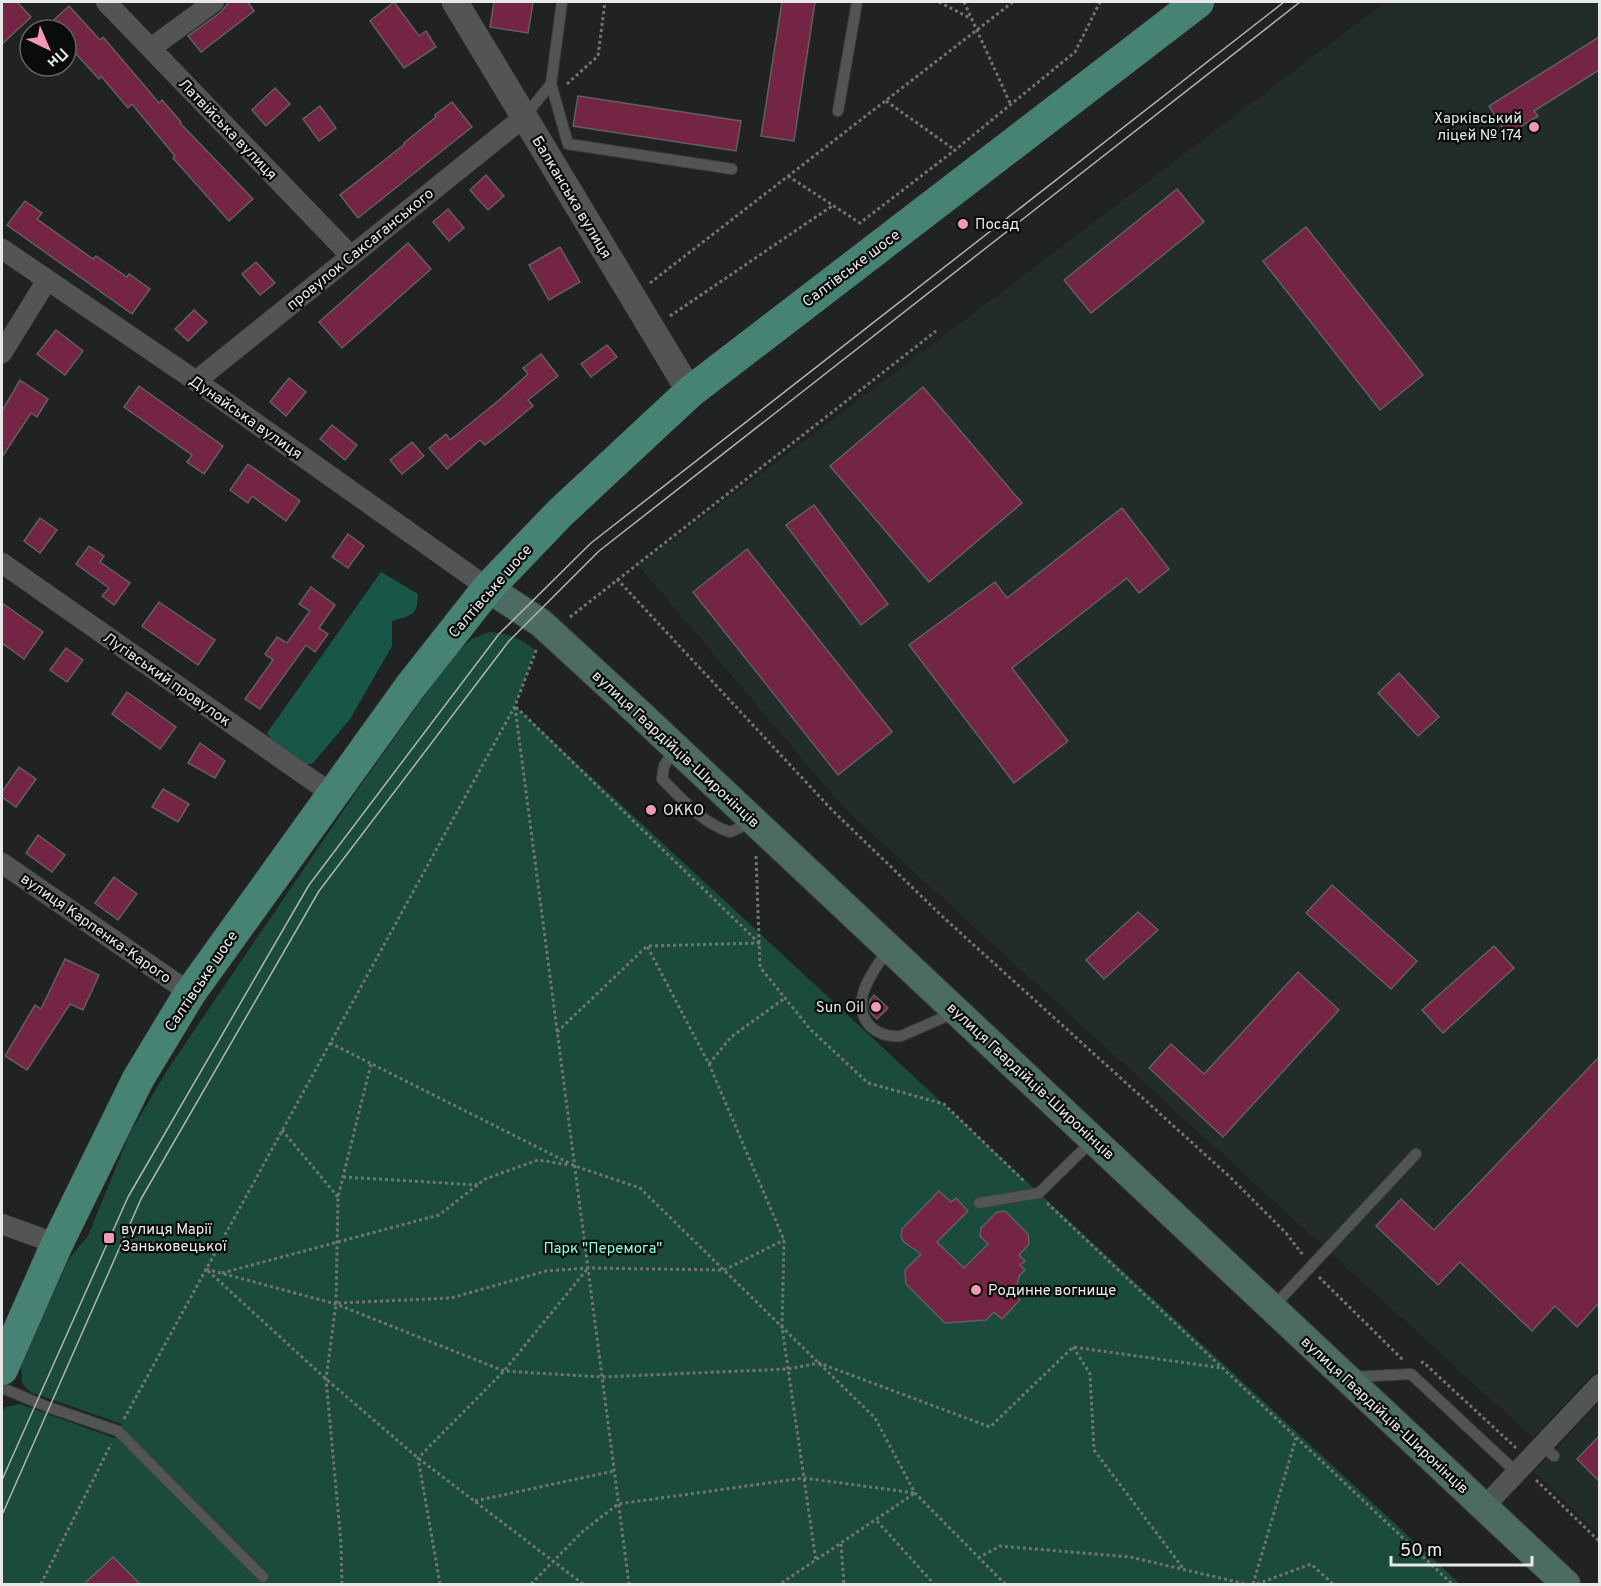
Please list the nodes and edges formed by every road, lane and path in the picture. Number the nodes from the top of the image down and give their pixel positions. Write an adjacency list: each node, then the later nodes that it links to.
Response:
1 (105, 2): 14 (street, Латвійська вулиця)
2 (214, 2): 14 (street)
3 (455, 2): 20 (street, Балканська вулиця)
4 (562, 2): 15 (lane)
5 (604, 2): 16 (path)
6 (857, 2): 19 (lane)
7 (939, 2): 12 (path)
8 (964, 2): 12 (path)
9 (1013, 2): 13 (path)
10 (1100, 2): 18 (path)
11 (1198, 2): 33 (main road, Салтівське шосе)
12 (971, 19): 13 (path)
13 (976, 30): 17 (path); 18 (path)
14 (151, 48): 26 (street, Латвійська вулиця)
15 (551, 84): 16 (lane); 20 (lane)
16 (554, 96): 22 (lane)
17 (885, 100): 21 (path); 23 (path)
18 (1011, 105): 21 (path)
19 (838, 111)
20 (524, 117): 26 (street, провулок Саксаганського); 28 (street, Балканська вулиця)
21 (955, 150): 24 (path)
22 (732, 169)
23 (788, 176): 24 (path); 28 (path)
24 (832, 206): 29 (path)
25 (2, 249): 27 (street, Дунайська вулиця)
26 (351, 256): 32 (street, провулок Саксаганського)
27 (47, 280): 31 (street); 32 (street, Дунайська вулиця)
28 (632, 297): 29 (street, Балканська вулиця)
29 (651, 329): 33 (street, Балканська вулиця)
30 (936, 330): 63 (path)
31 (2, 353)
32 (195, 381): 35 (street, Дунайська вулиця)
33 (690, 392): 35 (main road, Салтівське шосе)
34 (2, 563): 37 (street, Лугівський провулок)
35 (488, 588): 37 (main road, Салтівське шосе); 38 (main road, вулиця Гвардійців-Широнінців)
36 (515, 706): 40 (path); 46 (path); 47 (path)
37 (332, 794): 43 (main road, Салтівське шосе)
38 (754, 822): 40 (path); 42 (main road, вулиця Гвардійців-Широнінців)
39 (2, 863): 43 (street, вулиця Карпенка-Карого)
40 (760, 943): 41 (path); 44 (path)
41 (647, 946): 46 (path); 49 (path)
42 (889, 948): 45 (main road, вулиця Гвардійців-Широнінців); 45 (lane)
43 (190, 993): 62 (main road, Салтівське шосе)
44 (785, 998): 49 (path); 56 (path)
45 (957, 1012): 51 (main road, вулиця Гвардійців-Широнінців)
46 (557, 1032): 53 (path)
47 (330, 1043): 48 (path); 50 (path)
48 (371, 1064): 53 (path); 54 (path)
49 (709, 1064): 60 (path)
50 (282, 1130): 57 (path); 65 (path)
51 (1094, 1139): 56 (lane); 69 (main road, вулиця Гвардійців-Широнінців)
52 (1416, 1154): 63 (lane)
53 (575, 1166): 55 (path); 64 (path); 66 (path)
54 (343, 1177): 55 (path); 57 (path)
55 (478, 1185): 61 (path)
56 (1037, 1193): 58 (lane); 75 (path)
57 (338, 1197): 61 (path)
58 (979, 1203)
59 (2, 1224): 62 (street)
60 (784, 1240): 66 (path); 70 (path)
61 (337, 1242): 67 (path); 68 (path)
62 (57, 1244): 76 (main road, Салтівське шосе)
63 (1311, 1266): 69 (lane); 74 (path)
64 (588, 1268): 66 (path); 68 (path); 78 (path); 79 (path)
65 (206, 1269): 67 (path); 81 (path); 84 (path)
66 (724, 1270): 70 (path)
67 (220, 1273): 68 (path)
68 (336, 1304): 78 (path); 81 (path)
69 (1272, 1309): 80 (main road, вулиця Гвардійців-Широнінців)
70 (782, 1328): 72 (path); 77 (path)
71 (1073, 1347): 72 (path); 75 (path); 100 (path)
72 (819, 1363): 77 (path); 90 (path)
73 (1416, 1364): 87 (path)
74 (1409, 1365)
75 (1222, 1368): 85 (path)
76 (2, 1369)
77 (788, 1369): 79 (path); 89 (path)
78 (504, 1371): 79 (path); 86 (path)
79 (602, 1377): 88 (path)
80 (1345, 1377): 87 (lane); 93 (main road, вулиця Гвардійців-Широнінців)
81 (326, 1379): 86 (path); 103 (path)
82 (1599, 1384): 87 (street)
83 (2, 1388): 84 (lane)
84 (118, 1431): 101 (lane); 102 (path)
85 (1296, 1438): 113 (path); 115 (path)
86 (418, 1458): 91 (path); 104 (path)
87 (1522, 1466): 93 (street); 95 (path)
88 (614, 1471): 91 (path); 92 (path)
89 (804, 1478): 90 (path); 92 (path); 98 (path)
90 (915, 1493): 94 (path); 97 (path)
91 (474, 1501): 99 (path)
92 (618, 1504): 99 (path); 107 (path)
93 (1484, 1507): 116 (main road, вулиця Гвардійців-Широнінців)
94 (877, 1521): 96 (path); 110 (path)
95 (1599, 1542)
96 (842, 1544): 98 (path); 109 (path)
97 (978, 1558): 100 (path); 111 (path)
98 (816, 1561): 108 (path)
99 (554, 1562): 105 (path); 106 (path)
100 (1184, 1570): 112 (path)
101 (263, 1577)
102 (41, 1584)
103 (342, 1584)
104 (440, 1584)
105 (531, 1584)
106 (583, 1584)
107 (629, 1584)
108 (780, 1584)
109 (844, 1584)
110 (934, 1584)
111 (1005, 1584)
112 (1246, 1584)
113 (1255, 1584): 114 (path)
114 (1333, 1584)
115 (1452, 1584)
116 (1566, 1584)

